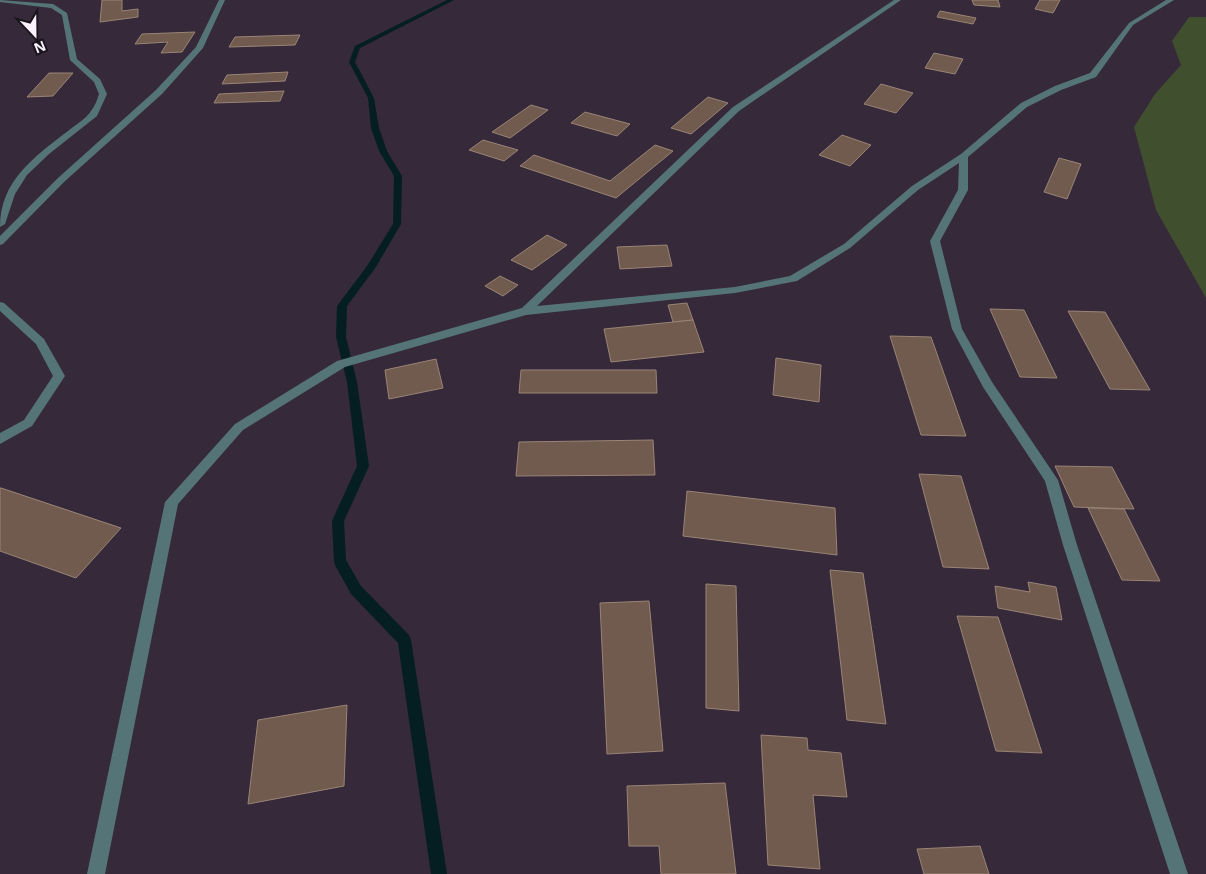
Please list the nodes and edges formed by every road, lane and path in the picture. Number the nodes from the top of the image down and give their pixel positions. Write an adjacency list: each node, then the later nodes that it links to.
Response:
1 (0, 0): 6 (street)
2 (222, 0): 7 (street)
3 (898, 0): 9 (street)
4 (1171, 0): 5 (street)
5 (964, 156): 9 (street); 12 (street)
6 (0, 224)
7 (0, 242)
8 (0, 305): 10 (street)
9 (526, 311): 11 (street)
10 (0, 439)
11 (96, 874)
12 (1179, 874)

